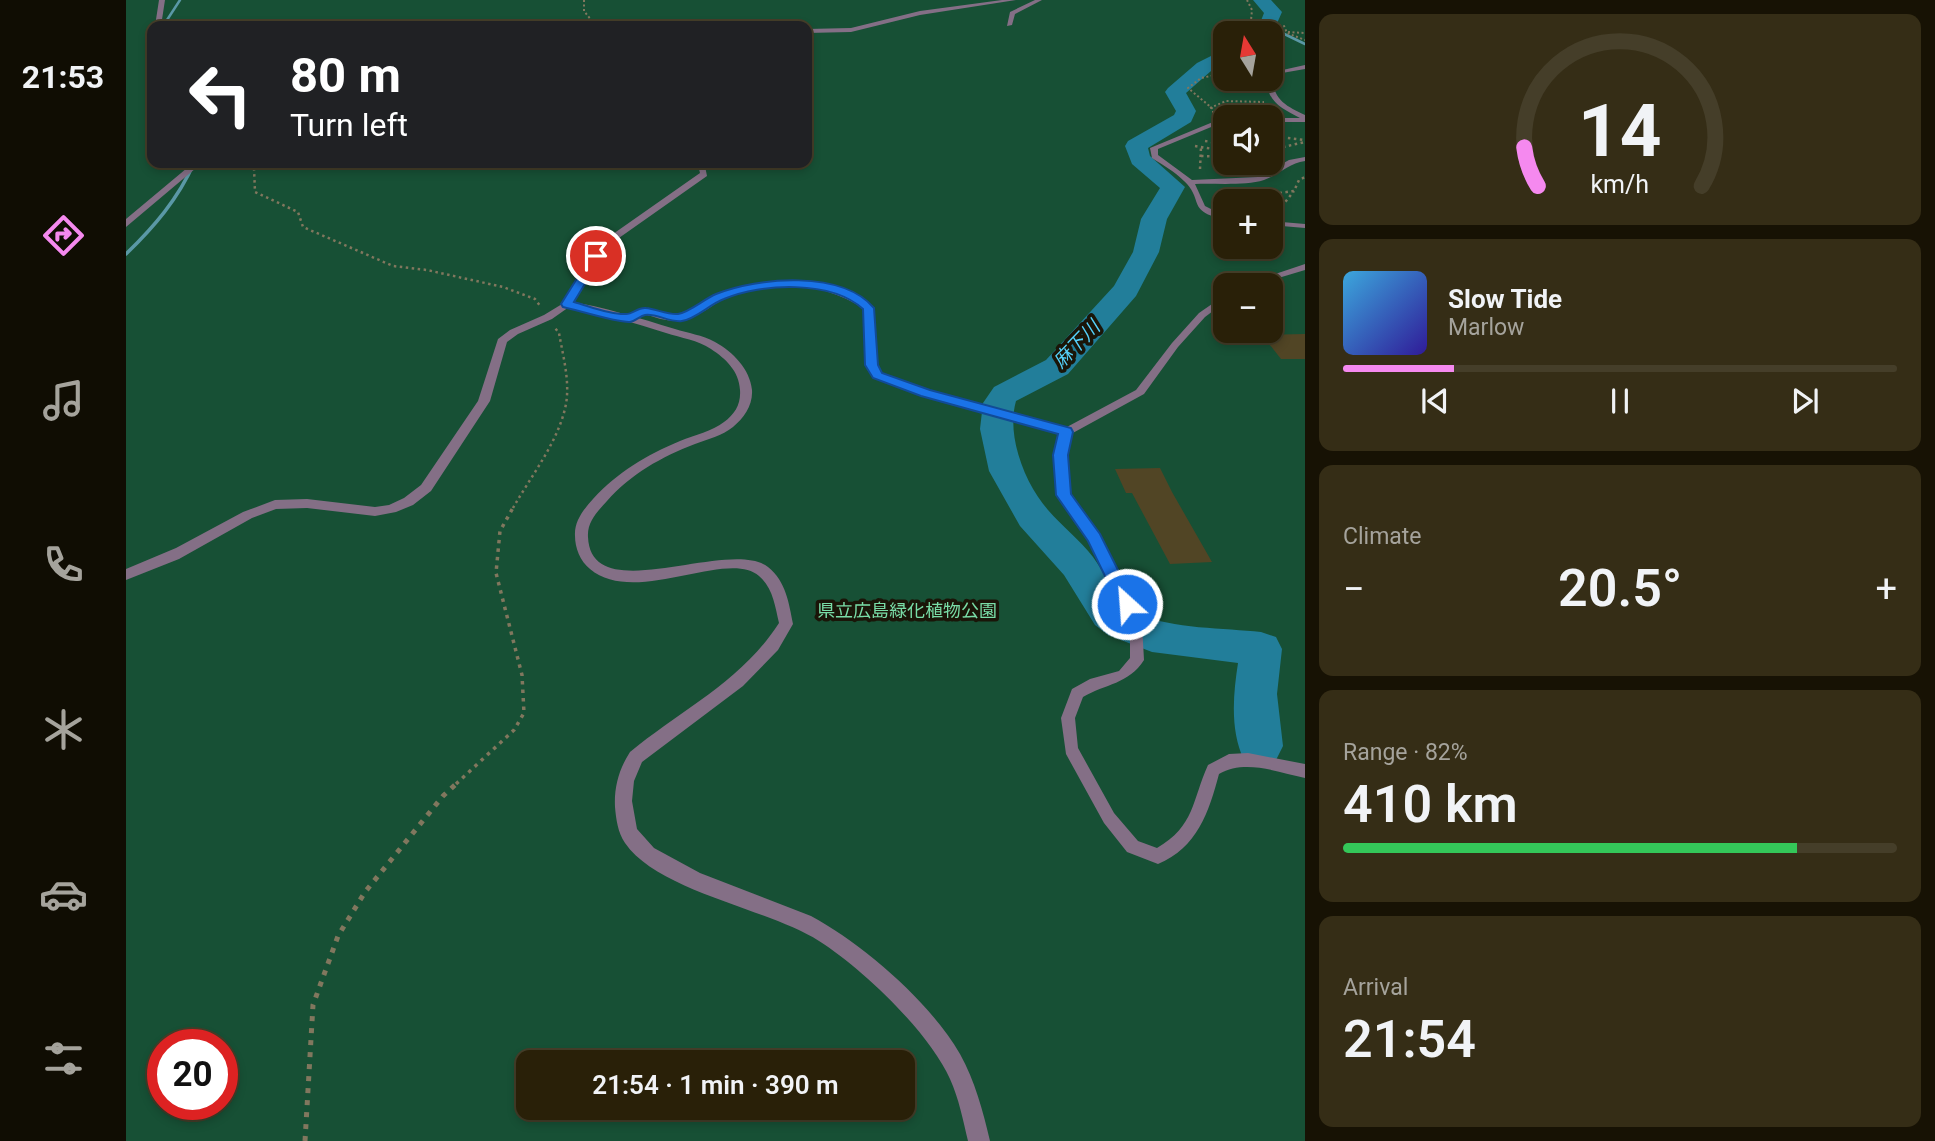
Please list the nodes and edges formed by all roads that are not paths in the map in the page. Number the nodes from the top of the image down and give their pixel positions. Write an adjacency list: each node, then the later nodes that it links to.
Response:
1 (162, 0): 4 (street)
2 (1013, 0): 6 (lane)
3 (1039, 0): 5 (lane)
4 (159, 21)
5 (1009, 25)
6 (812, 31)
7 (1305, 67): 8 (lane)
8 (1283, 71)
9 (1271, 91): 10 (lane)
10 (1305, 119): 11 (lane)
11 (1283, 120)
12 (1213, 124): 16 (lane)
13 (1305, 159): 16 (lane)
14 (192, 168): 18 (street)
15 (702, 168): 23 (lane)
16 (1190, 182): 17 (lane)
17 (1213, 216)
18 (126, 224)
19 (1283, 224): 20 (lane)
20 (1305, 226)
21 (1305, 267): 22 (lane)
22 (1283, 274)
23 (567, 304): 25 (street); 27 (street)
24 (1213, 307): 26 (lane)
25 (629, 319): 26 (lane); 29 (street)
26 (1066, 432): 28 (lane)
27 (126, 575)
28 (1305, 771)
29 (979, 1141)

